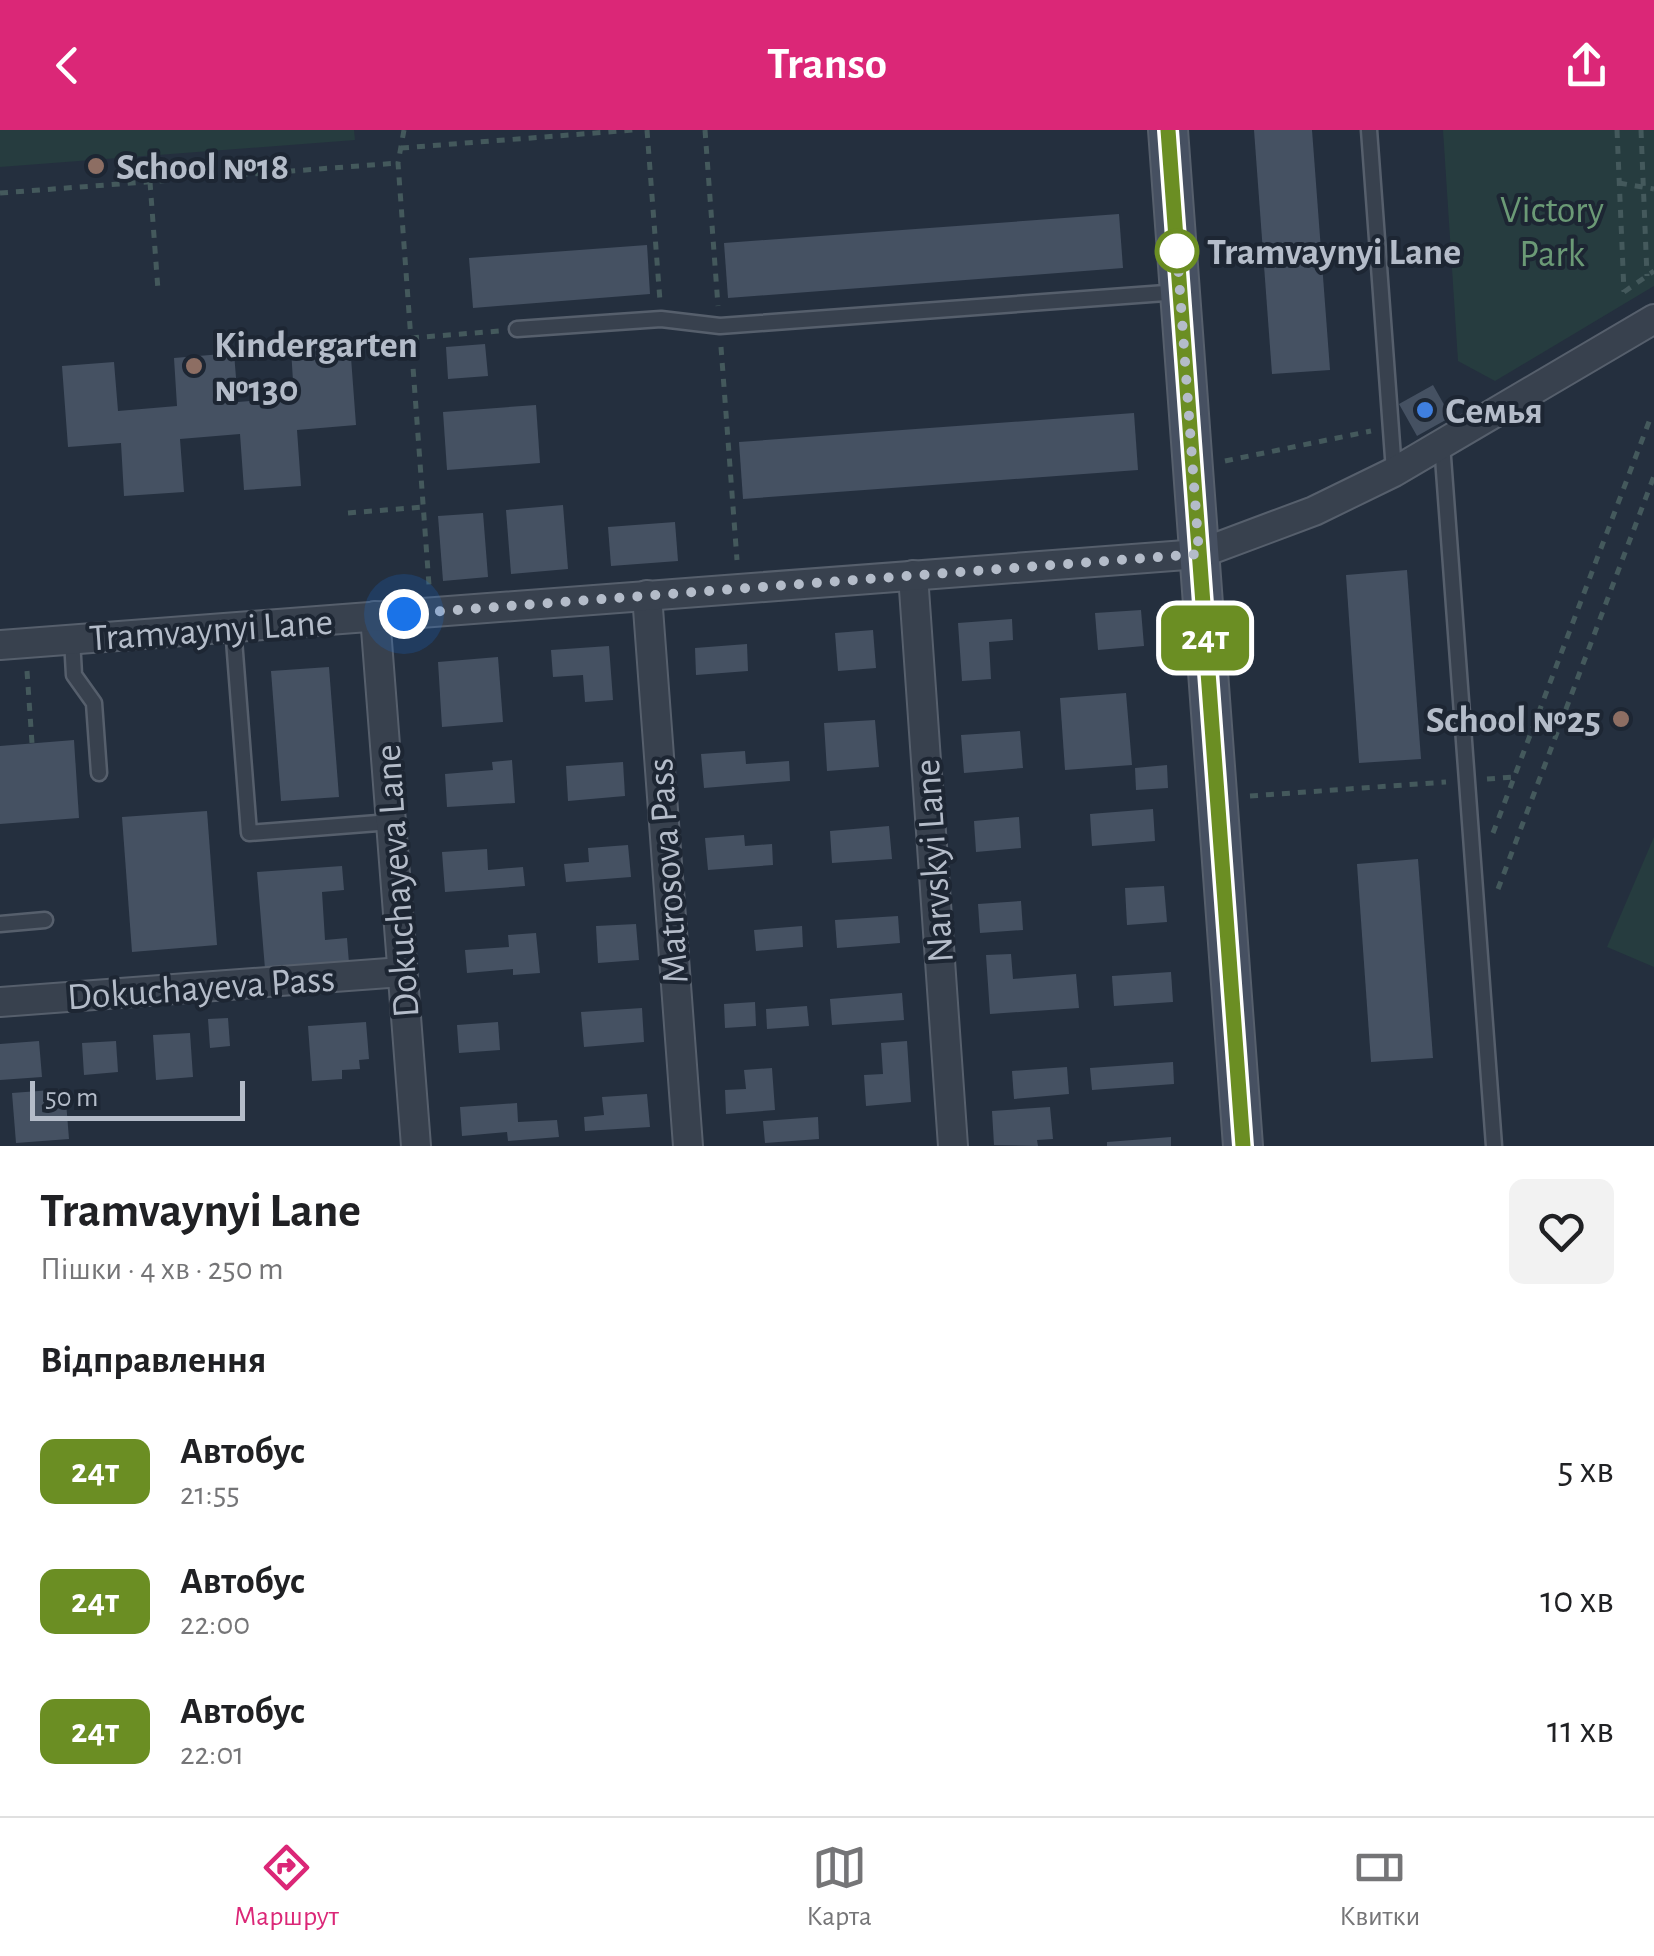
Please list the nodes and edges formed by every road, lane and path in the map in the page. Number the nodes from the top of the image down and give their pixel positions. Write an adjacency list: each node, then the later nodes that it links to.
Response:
1 (404, 130): 9 (path)
2 (634, 130): 9 (path)
3 (647, 130): 21 (path)
4 (706, 130): 22 (path)
5 (1168, 130): 19 (street)
6 (1369, 130): 26 (lane)
7 (1617, 130): 12 (path)
8 (1641, 130): 13 (path)
9 (401, 148): 10 (path)
10 (398, 163): 11 (path); 24 (path)
11 (150, 182): 15 (path); 18 (path)
12 (1619, 183): 13 (path); 17 (path)
13 (1644, 188): 14 (path); 17 (path)
14 (1654, 190)
15 (0, 194)
16 (1654, 272): 17 (path)
17 (1647, 276)
18 (158, 290)
19 (1180, 292): 22 (lane); 28 (street)
20 (1654, 318): 27 (street, Tramvaynyi Lane)
21 (661, 319): 22 (lane); 23 (lane)
22 (720, 326): 35 (path)
23 (517, 330): 24 (path)
24 (411, 338): 31 (path)
25 (1654, 421): 44 (path)
26 (1391, 427): 28 (path); 29 (lane)
27 (1442, 444): 29 (street, Tramvaynyi Lane); 45 (lane)
28 (1192, 463): 33 (street)
29 (1394, 472): 33 (street, Tramvaynyi Lane)
30 (1654, 476): 49 (path)
31 (424, 507): 32 (path); 37 (path)
32 (348, 513)
33 (1199, 554): 34 (street, Tramvaynyi Lane); 57 (street)
34 (913, 575): 35 (street, Tramvaynyi Lane); 56 (street, Narvskyi Lane)
35 (739, 588): 36 (street, Tramvaynyi Lane)
36 (647, 595): 37 (street, Tramvaynyi Lane); 55 (street, Matrosova Pass)
37 (432, 612): 38 (street, Tramvaynyi Lane)
38 (375, 616): 39 (street, Tramvaynyi Lane); 47 (street, Dokuchayeva Lane)
39 (233, 627): 40 (street, Tramvaynyi Lane); 47 (lane)
40 (72, 639): 41 (street, Tramvaynyi Lane); 43 (lane)
41 (12, 644): 42 (path)
42 (32, 743)
43 (98, 773)
44 (1514, 777): 45 (path); 48 (path)
45 (1467, 780): 46 (path); 48 (lane)
46 (1250, 796)
47 (391, 822): 52 (street, Dokuchayeva Lane)
48 (1474, 881): 58 (lane)
49 (1498, 887)
50 (45, 920): 51 (lane)
51 (0, 924)
52 (402, 972): 53 (street, Dokuchayeva Pass); 54 (street, Dokuchayeva Lane)
53 (0, 1002)
54 (416, 1146)
55 (688, 1146)
56 (953, 1146)
57 (1242, 1146)
58 (1494, 1146)

